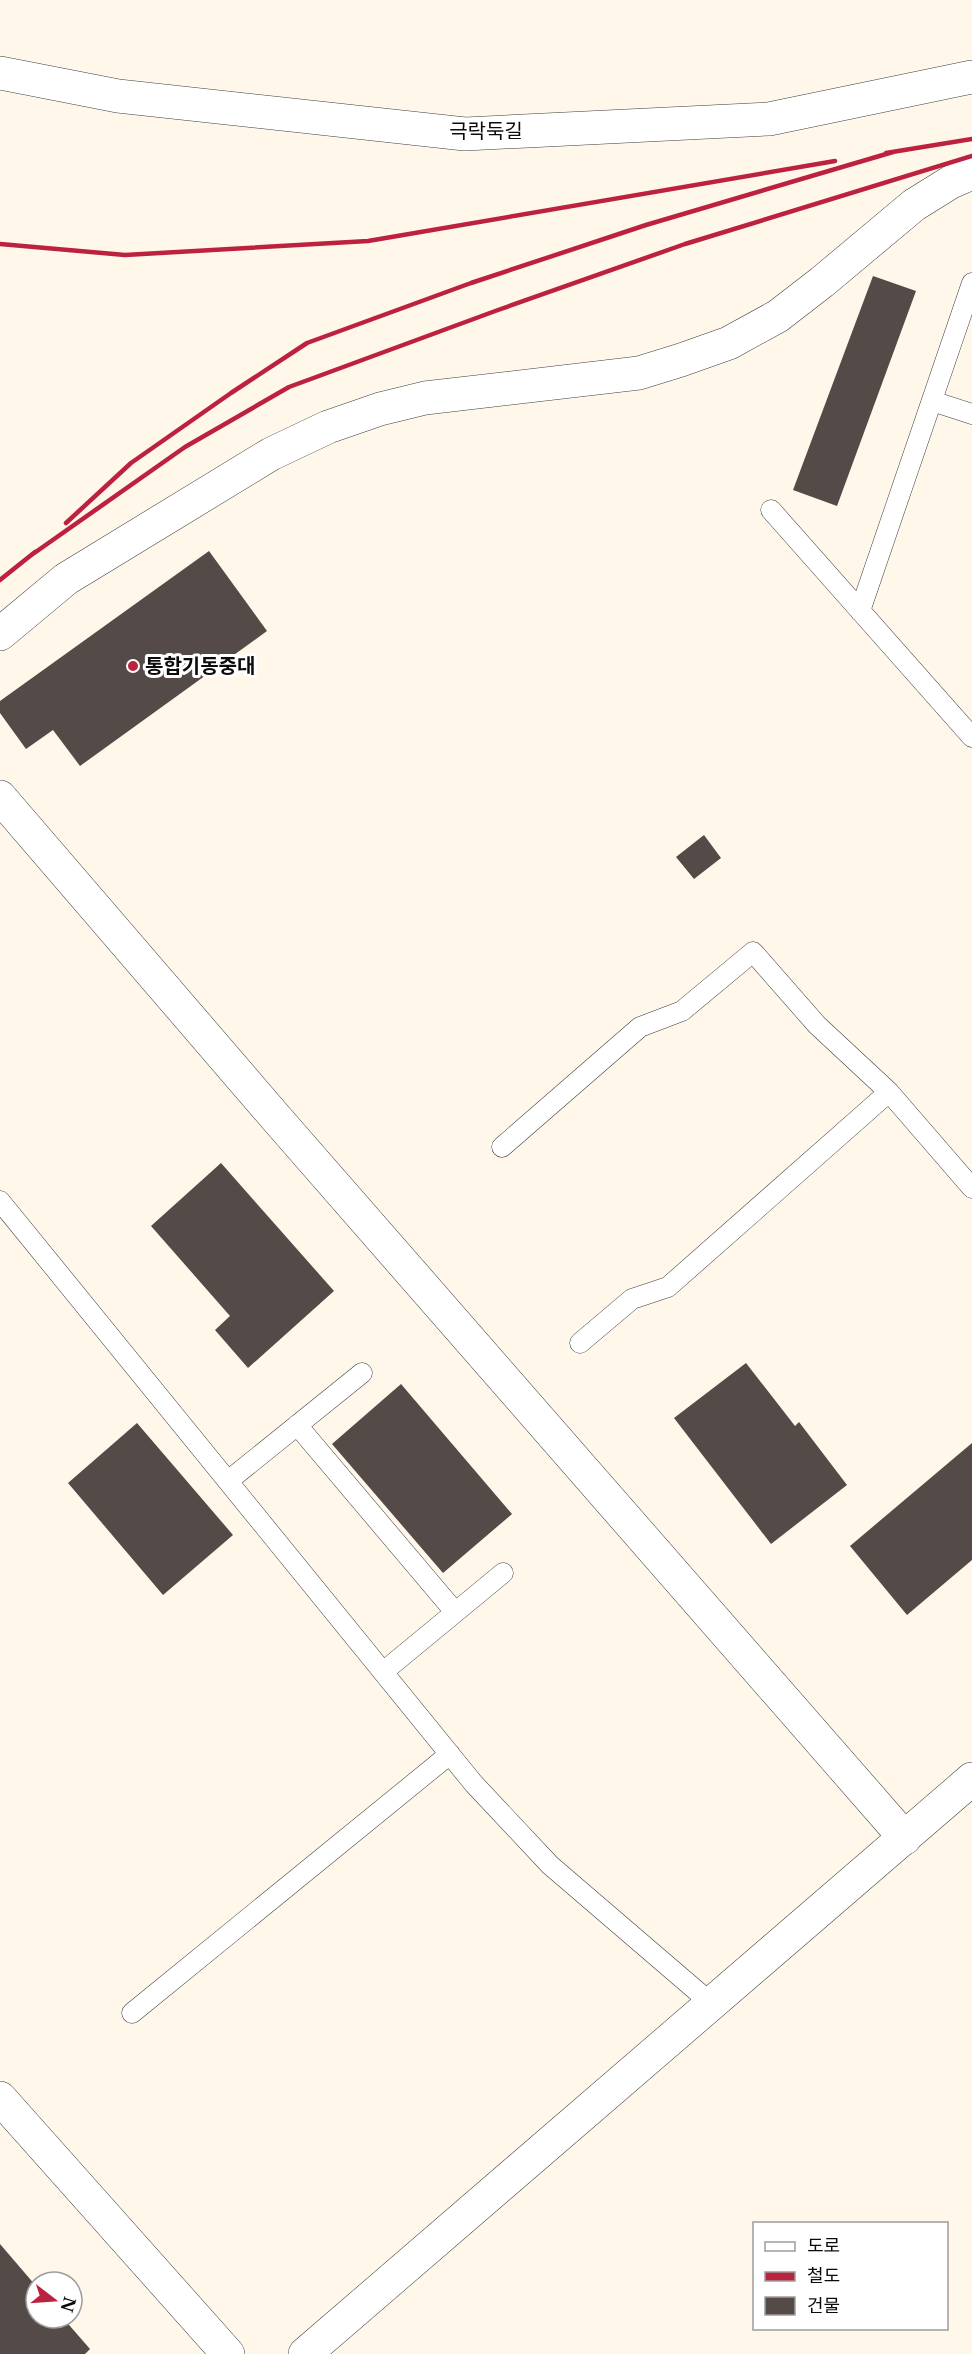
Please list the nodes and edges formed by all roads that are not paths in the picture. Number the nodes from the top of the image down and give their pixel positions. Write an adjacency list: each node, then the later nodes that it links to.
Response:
1 (0, 73): 2 (street, 극락둑길)
2 (972, 77)
3 (972, 173): 9 (street)
4 (972, 283): 5 (lane)
5 (932, 400): 6 (lane); 8 (lane)
6 (972, 414)
7 (771, 510): 8 (lane)
8 (860, 610): 10 (lane)
9 (0, 634)
10 (972, 737)
11 (0, 797): 25 (street)
12 (889, 1092): 13 (lane); 14 (lane); 16 (lane)
13 (502, 1147)
14 (972, 1188)
15 (0, 1200): 19 (lane)
16 (580, 1343)
17 (362, 1373): 18 (lane)
18 (297, 1425): 19 (lane); 21 (lane)
19 (228, 1481): 22 (lane)
20 (503, 1573): 21 (lane)
21 (455, 1612): 22 (lane)
22 (383, 1672): 23 (lane)
23 (450, 1754): 26 (lane); 27 (lane)
24 (972, 1779): 25 (street)
25 (905, 1838): 26 (street)
26 (712, 2004): 30 (street)
27 (132, 2013)
28 (0, 2098): 29 (street)
29 (228, 2354)
30 (305, 2354)

